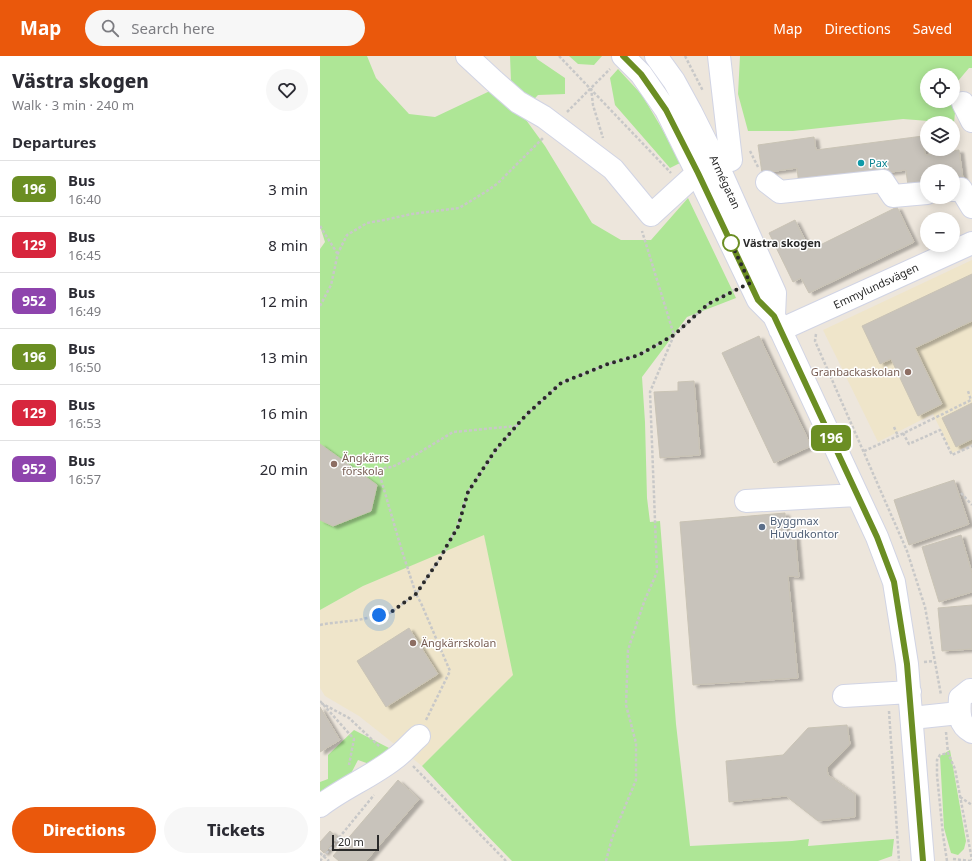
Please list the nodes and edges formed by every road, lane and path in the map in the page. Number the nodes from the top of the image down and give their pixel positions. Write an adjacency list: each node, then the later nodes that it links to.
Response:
1 (467, 56): 7 (street)
2 (559, 56): 6 (path)
3 (656, 56): 21 (street, Armégatan)
4 (719, 56): 9 (street)
5 (618, 61): 6 (path); 10 (street, Armégatan)
6 (591, 88): 7 (path); 8 (path)
7 (554, 125): 10 (street); 18 (path)
8 (604, 140)
9 (731, 160)
10 (698, 173): 19 (street, Armégatan)
11 (767, 182): 13 (street)
12 (960, 189): 14 (street)
13 (920, 193)
14 (972, 207)
15 (320, 226): 18 (path)
16 (641, 229): 22 (path)
17 (972, 243): 21 (street, Emmylundsvägen)
18 (338, 254): 20 (path)
19 (750, 283): 21 (street, Armégatan); 22 (path)
20 (320, 306)
21 (777, 323): 32 (street, Armégatan)
22 (674, 335): 25 (path); 59 (path)
23 (968, 391): 24 (path)
24 (972, 400): 27 (path)
25 (517, 426): 35 (path); 35 (path)
26 (894, 427): 28 (path)
27 (903, 433): 28 (path); 29 (path)
28 (898, 436): 30 (path)
29 (972, 446)
30 (864, 451)
31 (960, 493): 34 (path)
32 (857, 495): 33 (street); 38 (street, Armégatan)
33 (746, 501)
34 (972, 506)
35 (416, 594): 36 (path); 45 (path)
36 (320, 625)
37 (972, 690): 42 (street)
38 (910, 692): 39 (street); 43 (street, Armégatan)
39 (888, 693): 40 (street); 60 (path)
40 (844, 696)
41 (321, 702): 47 (path); 48 (path)
42 (959, 713): 43 (street); 44 (street)
43 (912, 718): 61 (street, Armégatan)
44 (972, 732)
45 (418, 736): 47 (street)
46 (948, 753): 62 (path)
47 (394, 759): 48 (street); 58 (path)
48 (344, 790): 52 (street)
49 (378, 791): 54 (path)
50 (960, 797): 51 (path)
51 (972, 805)
52 (320, 806)
53 (320, 852): 54 (path)
54 (324, 857): 56 (path); 57 (path)
55 (953, 859): 63 (path)
56 (320, 861)
57 (329, 861)
58 (506, 861)
59 (606, 861)
60 (899, 861)
61 (923, 861)
62 (947, 861)
63 (971, 861)

